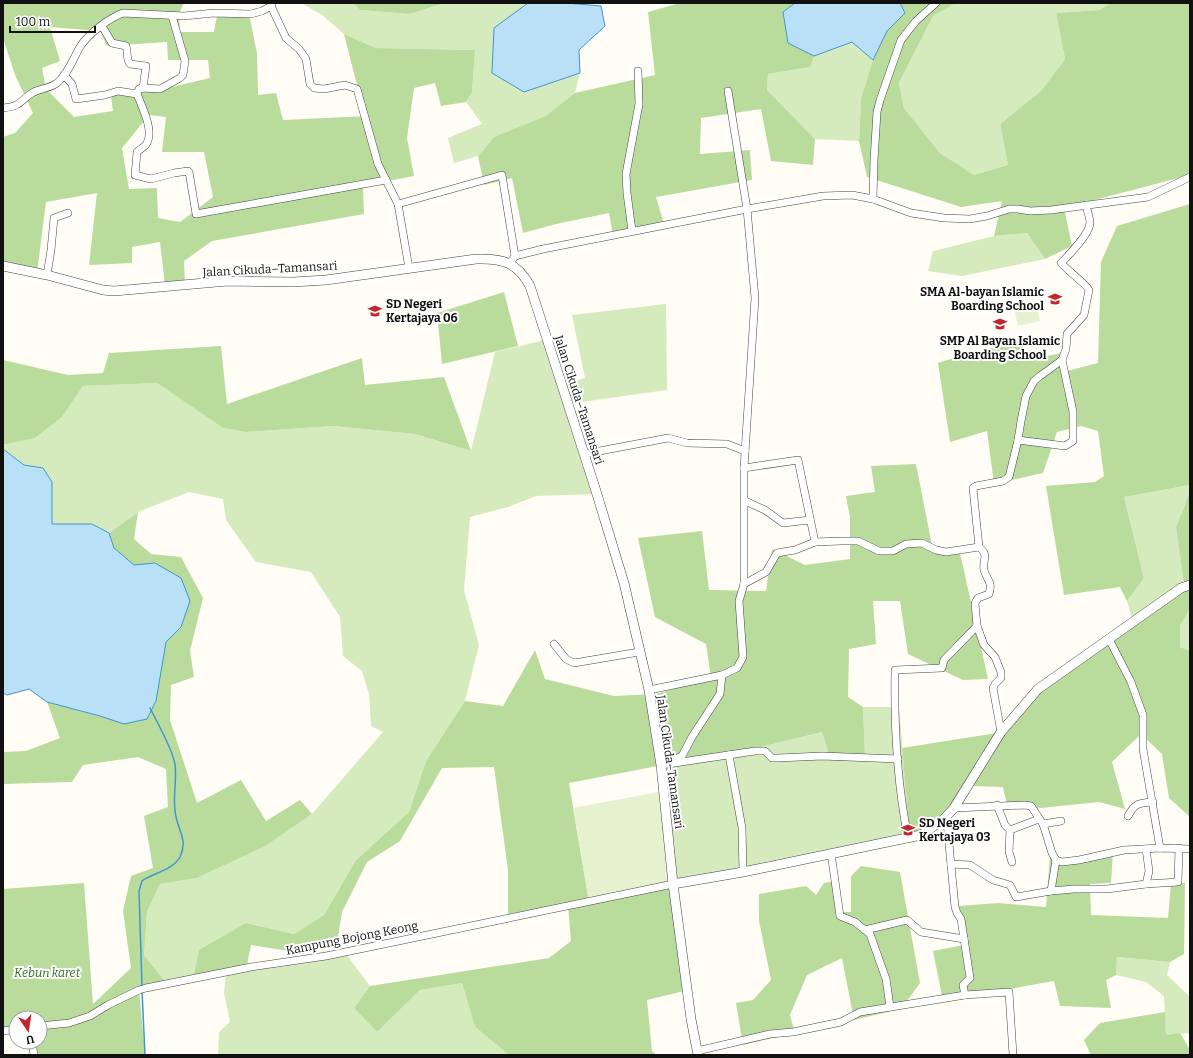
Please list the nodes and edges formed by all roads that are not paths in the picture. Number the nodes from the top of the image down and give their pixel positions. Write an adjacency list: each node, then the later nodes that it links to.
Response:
1 (936, 3): 13 (street)
2 (271, 4): 3 (street); 12 (street)
3 (172, 16): 4 (street); 7 (street)
4 (102, 26): 6 (street); 7 (street)
5 (638, 71): 18 (street)
6 (64, 75): 9 (street); 10 (street)
7 (143, 88): 9 (street)
8 (728, 91): 16 (street)
9 (137, 94): 12 (street)
10 (3, 108)
11 (1190, 177): 15 (street)
12 (386, 180): 14 (street)
13 (873, 199): 15 (street); 16 (street)
14 (398, 204): 19 (street); 21 (street)
15 (1086, 205): 23 (street)
16 (747, 209): 18 (street); 25 (street)
17 (68, 213): 22 (street)
18 (632, 231): 19 (street)
19 (513, 260): 21 (street, Jalan Cikuda–Tamansari); 26 (street, Jalan Cikuda–Tamansari)
20 (3, 266): 22 (street, Jalan Cikuda–Tamansari)
21 (409, 268): 22 (street, Jalan Cikuda–Tamansari)
22 (47, 275)
23 (1062, 360): 24 (street); 24 (street)
24 (1018, 440): 31 (street)
25 (745, 451): 26 (street); 27 (street)
26 (584, 454): 37 (street, Jalan Cikuda–Tamansari)
27 (744, 468): 28 (street); 29 (street)
28 (745, 501): 29 (street); 32 (street)
29 (810, 520): 30 (street)
30 (814, 542): 31 (street); 32 (street)
31 (979, 547): 34 (street)
32 (744, 584): 38 (street)
33 (1190, 585): 35 (street)
34 (977, 626): 40 (street); 42 (street)
35 (1109, 639): 40 (street); 44 (street)
36 (554, 644): 37 (street)
37 (639, 652): 39 (street, Jalan Cikuda–Tamansari)
38 (722, 675): 39 (street); 43 (street)
39 (648, 690): 43 (street, Jalan Cikuda–Tamansari)
40 (1001, 732): 46 (street)
41 (729, 755): 42 (street); 43 (street); 61 (street)
42 (898, 759): 52 (street)
43 (661, 765): 62 (street, Jalan Cikuda–Tamansari)
44 (1153, 802): 47 (street); 54 (street)
45 (997, 805): 46 (street); 49 (street); 51 (street)
46 (954, 808): 48 (street)
47 (1128, 816)
48 (944, 819): 52 (street); 60 (street)
49 (1041, 821): 50 (street); 51 (street); 58 (street)
50 (1061, 821)
51 (1010, 830): 59 (street)
52 (908, 838): 57 (street)
53 (1146, 848): 54 (street); 58 (street); 63 (street)
54 (1160, 848): 55 (street)
55 (1179, 848): 56 (street); 63 (street)
56 (1190, 849)
57 (831, 854): 61 (street); 65 (street)
58 (1056, 860): 64 (street)
59 (1012, 862)
60 (951, 864): 64 (street); 66 (street)
61 (743, 872): 62 (street)
62 (673, 884): 69 (street, Kampung Bojong Keong); 70 (street, Jalan Cikuda–Tamansari)
63 (1146, 884): 64 (street)
64 (1051, 891)
65 (865, 930): 66 (street); 68 (street)
66 (964, 939): 67 (street)
67 (965, 994): 68 (street); 71 (street)
68 (890, 1007): 70 (street)
69 (48, 1025)
70 (697, 1053)
71 (1013, 1055)

